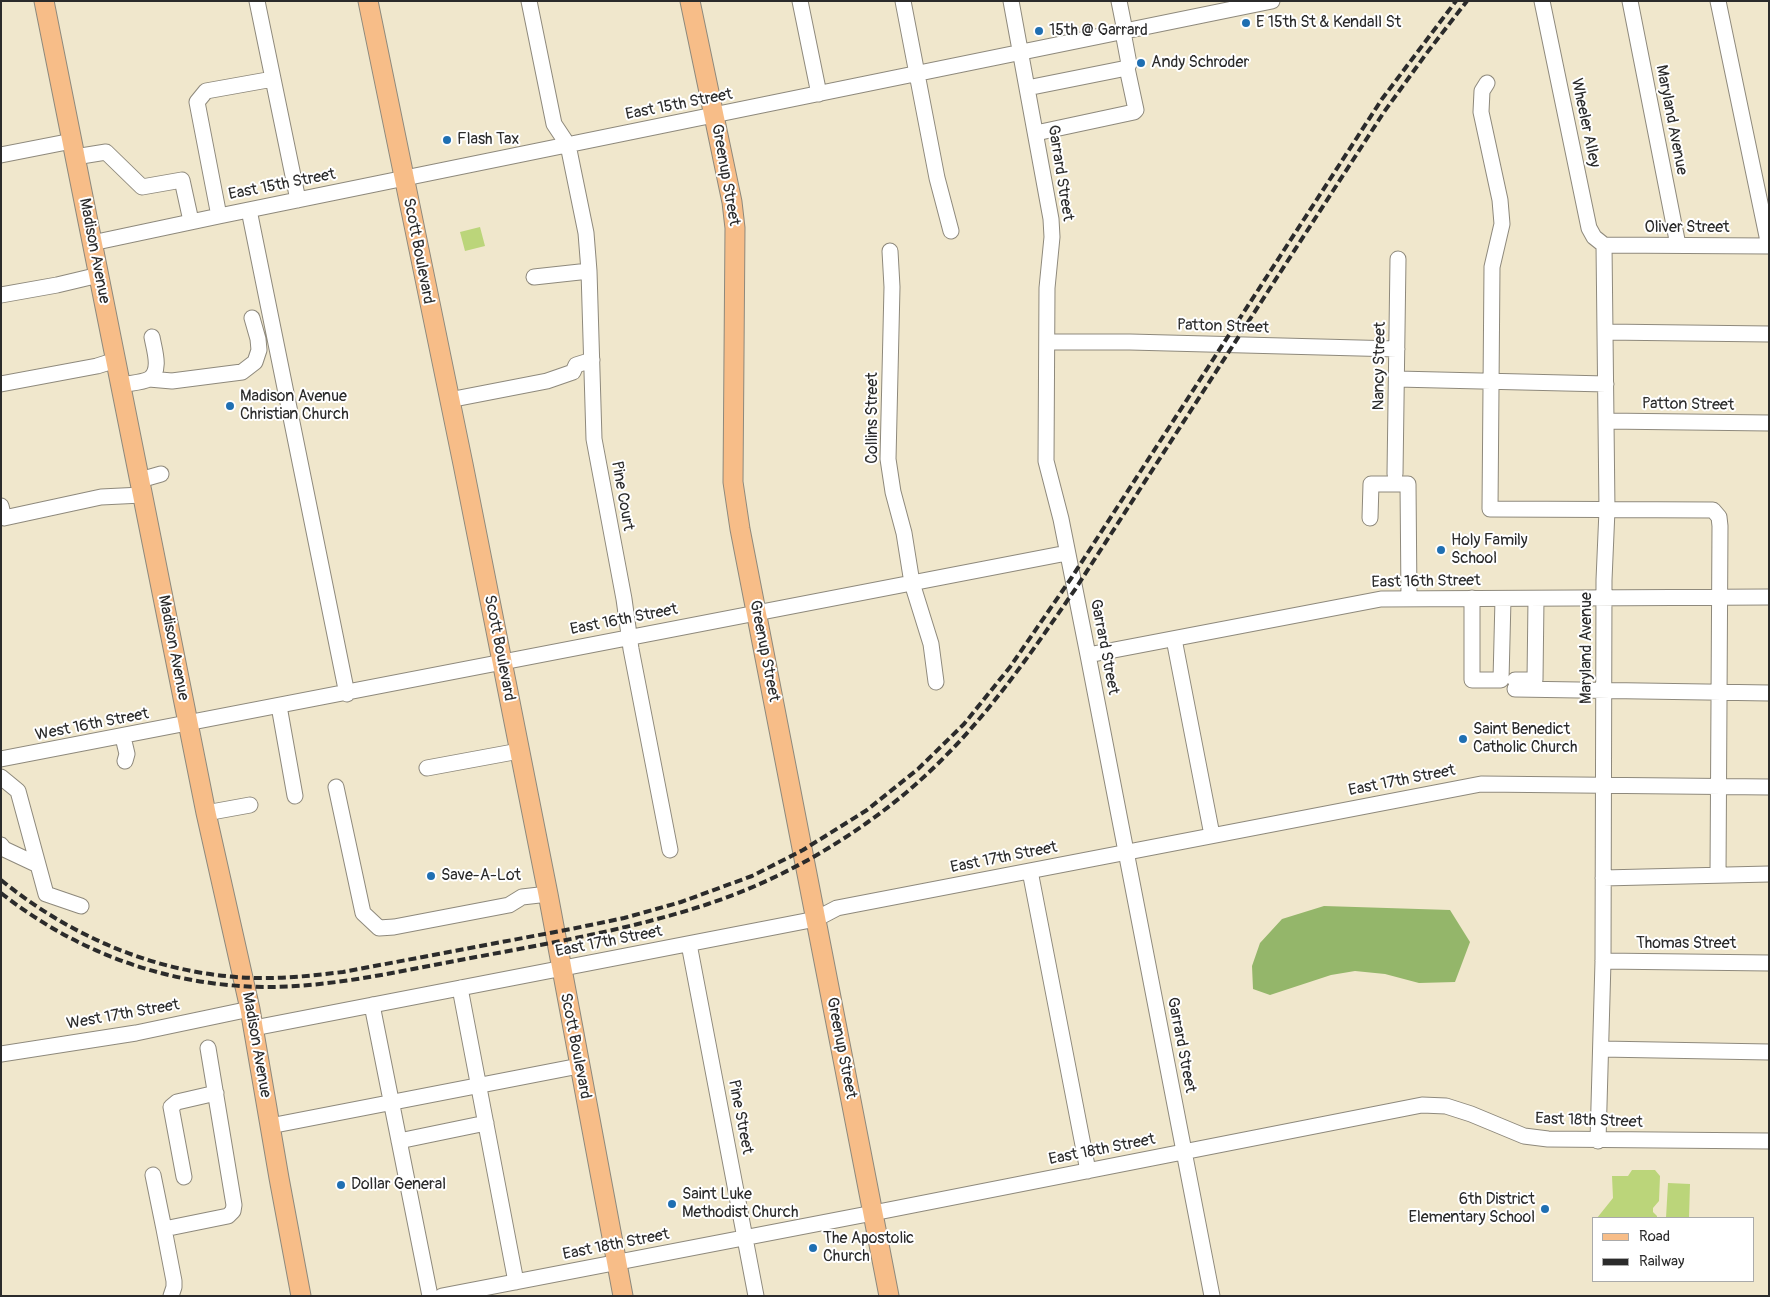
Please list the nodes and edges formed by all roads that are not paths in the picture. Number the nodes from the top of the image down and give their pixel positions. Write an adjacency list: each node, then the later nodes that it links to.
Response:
1 (44, 1): 26 (main road, Madison Avenue)
2 (257, 1): 19 (street)
3 (368, 1): 28 (main road, Scott Boulevard)
4 (529, 1): 25 (street)
5 (690, 1): 23 (main road, Greenup Street)
6 (800, 1): 22 (street)
7 (903, 1): 18 (street)
8 (1011, 1): 16 (street, Garrard Street)
9 (1120, 1): 15 (street)
10 (1272, 1): 14 (street, East 15th Street)
11 (1542, 1): 35 (street, Wheeler Alley)
12 (1630, 1): 36 (street, Maryland Avenue)
13 (1718, 1): 37 (street)
14 (1230, 5): 15 (street, East 15th Street)
15 (1124, 31): 16 (street, East 15th Street); 17 (street)
16 (1020, 52): 18 (street, East 15th Street); 21 (street, Garrard Street)
17 (1127, 68): 21 (street); 24 (street)
18 (918, 74): 22 (street, East 15th Street); 33 (street)
19 (272, 78): 29 (street); 31 (street)
20 (1487, 83): 54 (street)
21 (1028, 88): 24 (street, Garrard Street)
22 (819, 94): 23 (street, East 15th Street)
23 (714, 116): 25 (street, East 15th Street); 76 (main road, Greenup Street)
24 (1036, 133): 48 (street, Garrard Street)
25 (568, 145): 28 (street, East 15th Street); 40 (street, Pine Court)
26 (74, 149): 27 (street); 32 (street); 34 (main road, Madison Avenue)
27 (1, 155)
28 (404, 179): 29 (street, East 15th Street); 58 (main road, Scott Boulevard)
29 (298, 200): 30 (street, East 15th Street)
30 (249, 210): 31 (street, East 15th Street); 87 (street)
31 (219, 216): 32 (street, East 15th Street)
32 (191, 222): 34 (street, East 15th Street)
33 (951, 231)
34 (92, 243): 41 (main road, Madison Avenue)
35 (1604, 245): 36 (street, Oliver Street); 45 (street, Maryland Avenue)
36 (1678, 245): 37 (street, Oliver Street)
37 (1769, 246)
38 (890, 251): 68 (street, Collins Street)
39 (1398, 259): 49 (street, Nancy Street)
40 (589, 271): 42 (street); 51 (street, Pine Court)
41 (99, 274): 43 (street); 50 (main road, Madison Avenue)
42 (534, 277)
43 (1, 295)
44 (252, 318): 52 (street)
45 (1605, 332): 46 (street); 56 (street, Maryland Avenue)
46 (1769, 334)
47 (152, 337): 52 (street)
48 (1048, 342): 49 (street, Patton Street); 67 (street, Garrard Street)
49 (1397, 349): 53 (street, Nancy Street)
50 (116, 360): 55 (street); 57 (main road, Madison Avenue)
51 (592, 360): 58 (street); 77 (street, Pine Court)
52 (149, 379): 57 (street)
53 (1397, 379): 54 (street); 62 (street, Nancy Street)
54 (1490, 381): 56 (street); 65 (street)
55 (1, 384)
56 (1606, 384): 59 (street, Maryland Avenue)
57 (121, 385): 63 (main road, Madison Avenue)
58 (449, 400): 80 (main road, Scott Boulevard)
59 (1606, 421): 60 (street, Patton Street); 65 (street, Maryland Avenue)
60 (1769, 423)
61 (161, 474): 63 (street)
62 (1395, 474)
63 (141, 487): 64 (street); 89 (main road, Madison Avenue)
64 (1, 506)
65 (1607, 510): 69 (street); 75 (street, Maryland Avenue)
66 (1370, 518): 71 (street)
67 (1067, 553): 68 (street, East 16th Street); 79 (street, Garrard Street)
68 (912, 583): 76 (street, East 16th Street); 82 (street, Collins Street)
69 (1719, 596): 70 (street, East 16th Street); 75 (street, East 16th Street); 85 (street)
70 (1769, 597)
71 (1409, 598): 72 (street, East 16th Street); 78 (street, East 16th Street)
72 (1472, 598): 73 (street, East 16th Street); 81 (street)
73 (1503, 599): 74 (street, East 16th Street); 81 (street)
74 (1536, 599): 75 (street, East 16th Street); 81 (street)
75 (1604, 599): 84 (street, Maryland Avenue)
76 (757, 612): 77 (street, East 16th Street); 114 (main road, Greenup Street)
77 (630, 637): 80 (street, East 16th Street); 105 (street, Pine Court)
78 (1174, 640): 79 (street, East 16th Street); 103 (street)
79 (1088, 655): 106 (street, Garrard Street)
80 (502, 663): 87 (street, East 16th Street); 91 (main road, Scott Boulevard)
81 (1501, 680)
82 (936, 682)
83 (1515, 689): 84 (street)
84 (1604, 690): 85 (street); 96 (street, Maryland Avenue)
85 (1719, 693): 86 (street); 97 (street)
86 (1769, 693)
87 (347, 694): 88 (street, East 16th Street)
88 (278, 706): 89 (street, East 16th Street); 100 (street)
89 (188, 724): 90 (street, West 16th Street); 102 (main road, Madison Avenue)
90 (123, 737): 92 (street, West 16th Street); 93 (street)
91 (519, 751): 94 (street); 112 (main road, Scott Boulevard)
92 (1, 759)
93 (125, 761)
94 (428, 768)
95 (1, 777): 107 (street)
96 (1603, 784): 97 (street, East 17th Street); 103 (street, East 17th Street); 111 (street, Maryland Avenue)
97 (1718, 786): 99 (street, East 17th Street); 110 (street)
98 (336, 787): 112 (street)
99 (1769, 787)
100 (295, 796)
101 (250, 805): 102 (street)
102 (206, 813): 121 (main road, Madison Avenue)
103 (1212, 835): 106 (street, East 17th Street)
104 (1, 845): 107 (street)
105 (670, 850)
106 (1126, 851): 108 (street, East 17th Street); 135 (street, Garrard Street)
107 (38, 865): 113 (street)
108 (1030, 871): 114 (street, East 17th Street); 136 (street)
109 (1769, 874): 110 (street)
110 (1718, 875): 111 (street)
111 (1603, 878): 116 (street, Maryland Avenue)
112 (548, 894): 118 (main road, Scott Boulevard)
113 (81, 906)
114 (816, 919): 115 (street, East 17th Street); 139 (main road, Greenup Street)
115 (689, 944): 118 (street, East 17th Street); 141 (street, Pine Street)
116 (1603, 961): 117 (street, Thomas Street); 123 (street, Maryland Avenue)
117 (1769, 963)
118 (560, 968): 119 (street, East 17th Street); 126 (main road, Scott Boulevard)
119 (460, 988): 120 (street, East 17th Street); 127 (street)
120 (372, 1005): 121 (street, East 17th Street); 129 (street)
121 (252, 1019): 125 (street, West 17th Street); 131 (main road, Madison Avenue)
122 (208, 1048): 128 (street)
123 (1601, 1050): 124 (street); 133 (street, Maryland Avenue)
124 (1769, 1052)
125 (1, 1054)
126 (579, 1066): 127 (street); 142 (main road, Scott Boulevard)
127 (478, 1086): 129 (street); 130 (street)
128 (216, 1093): 138 (street); 140 (street)
129 (391, 1103): 131 (street); 132 (street)
130 (486, 1123): 132 (street); 143 (street)
131 (270, 1126): 146 (main road, Madison Avenue)
132 (398, 1141): 147 (street)
133 (1598, 1141): 134 (street, East 18th Street); 135 (street, East 18th Street)
134 (1769, 1141)
135 (1184, 1152): 136 (street, East 18th Street); 152 (street, Garrard Street)
136 (1088, 1171): 139 (street, East 18th Street)
137 (153, 1175): 140 (street)
138 (184, 1178)
139 (873, 1213): 141 (street, East 18th Street); 151 (main road, Greenup Street)
140 (164, 1228): 145 (street)
141 (745, 1237): 142 (street, East 18th Street); 150 (street, Pine Street)
142 (617, 1263): 143 (street, East 18th Street); 149 (main road, Scott Boulevard)
143 (516, 1282): 144 (street, East 18th Street)
144 (464, 1294): 148 (street, East 18th Street)
145 (171, 1296)
146 (302, 1296)
147 (430, 1296)
148 (442, 1296)
149 (623, 1296)
150 (756, 1296)
151 (889, 1296)
152 (1212, 1296)

